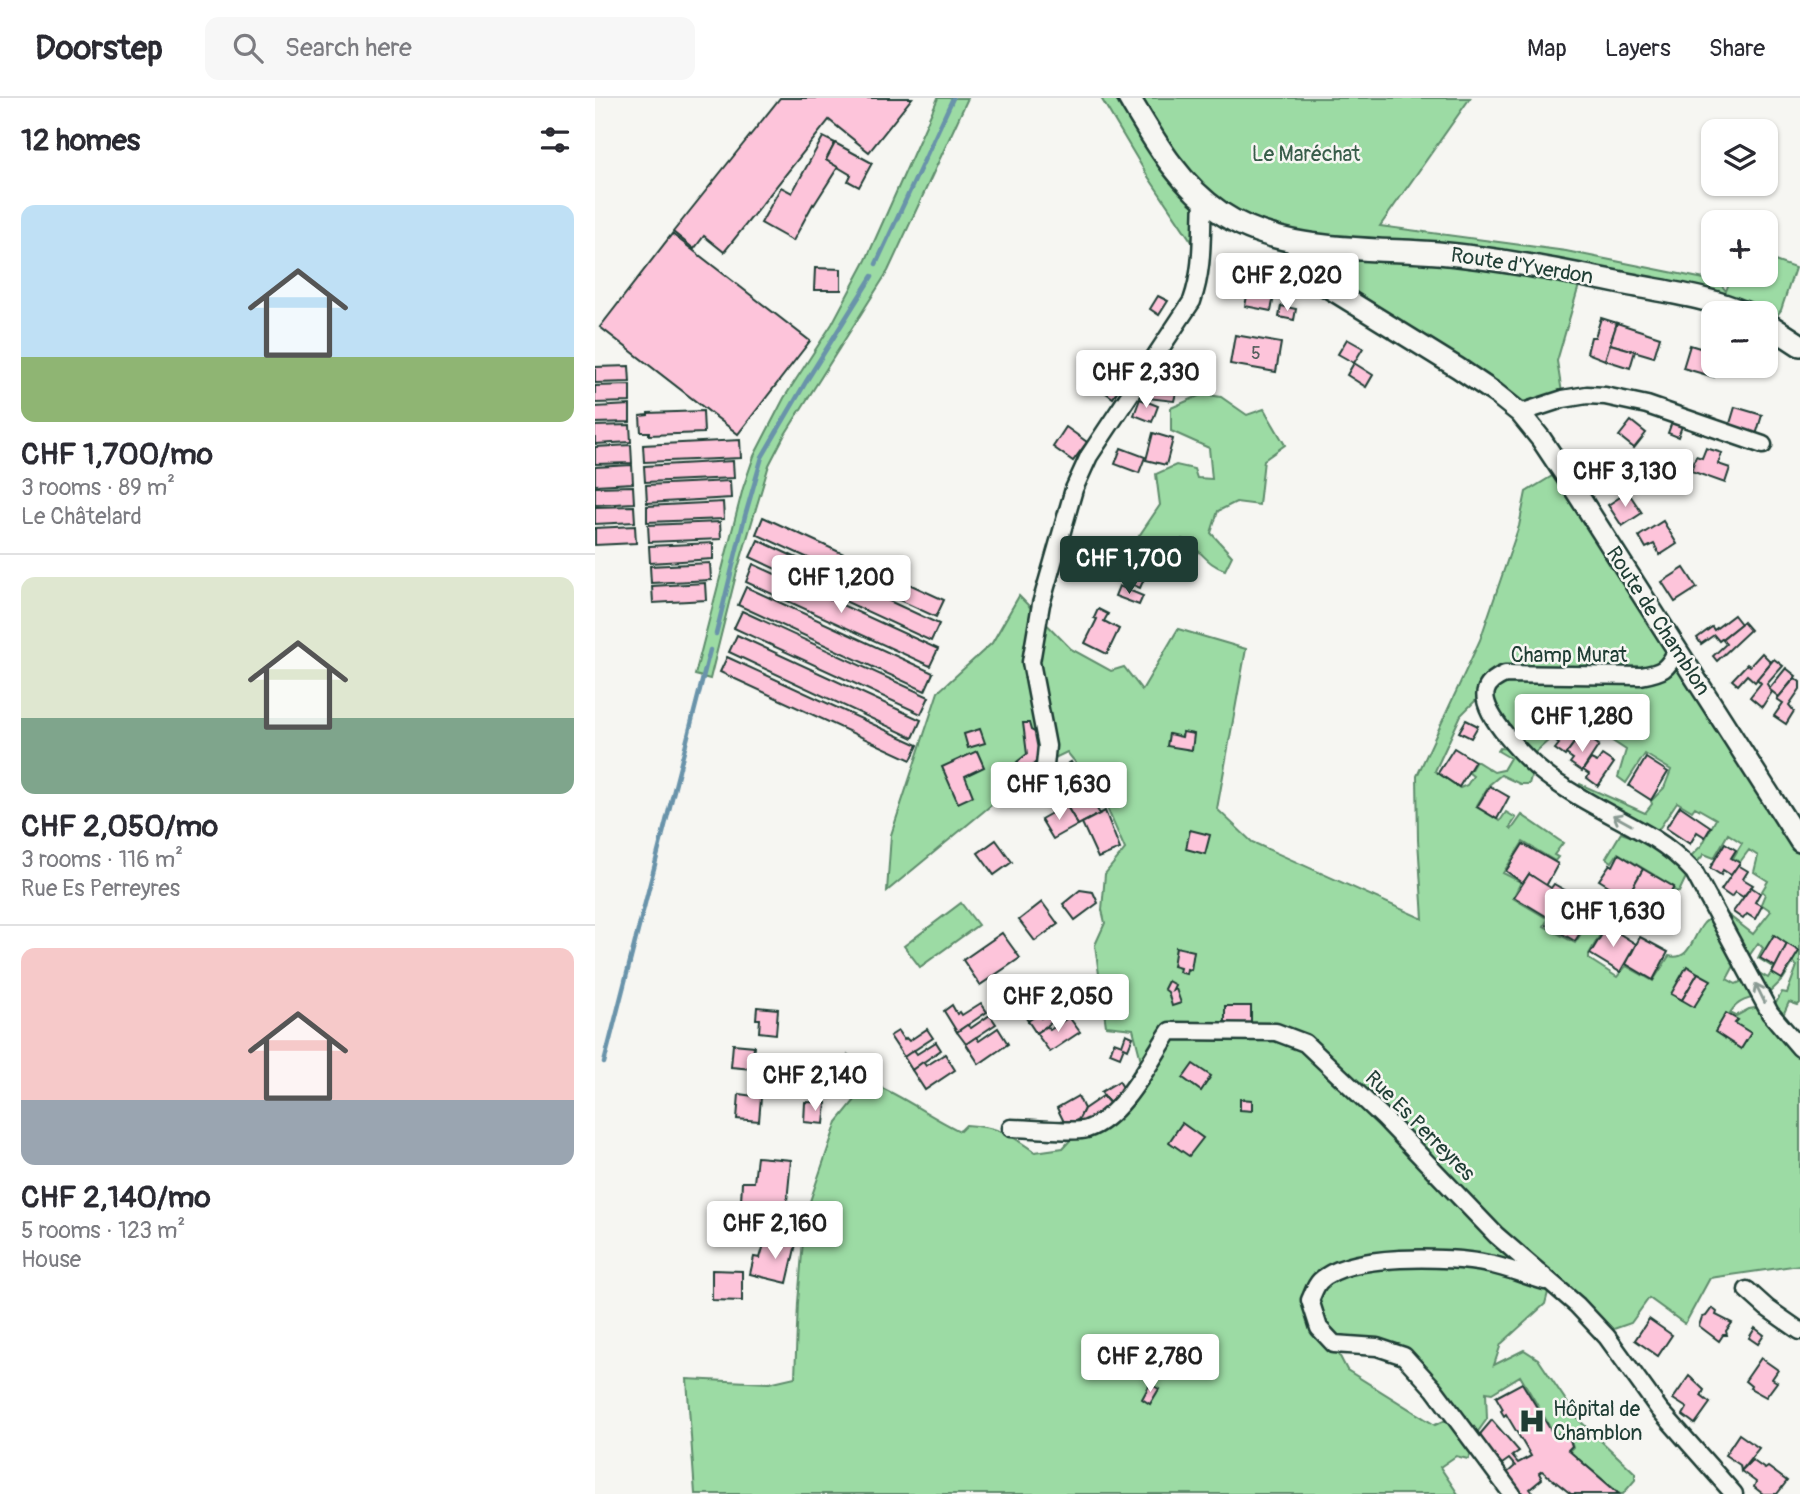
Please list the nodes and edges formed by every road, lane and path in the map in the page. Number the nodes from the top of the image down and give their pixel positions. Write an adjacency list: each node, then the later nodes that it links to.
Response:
1 (1129, 98): 2 (main road)
2 (1203, 200): 3 (main road); 10 (street)
3 (1295, 242): 4 (main road, Route d'Yverdon); 7 (street, Route de Chamblon)
4 (1706, 301)
5 (1778, 331): 6 (main road)
6 (1800, 345)
7 (1520, 413): 8 (street); 9 (street, Route de Chamblon)
8 (1763, 445)
9 (1677, 650): 11 (street, Route de Chamblon); 12 (street, Champ Murat, one-way to 9)
10 (1045, 766)
11 (1800, 842)
12 (1800, 1048)
13 (1011, 1128): 14 (street, Rue Es Perreyres)
14 (1550, 1283): 17 (street); 18 (street, Rue Es Perreyres)
15 (1748, 1290): 16 (street)
16 (1800, 1331)
17 (1511, 1494)
18 (1734, 1494)

